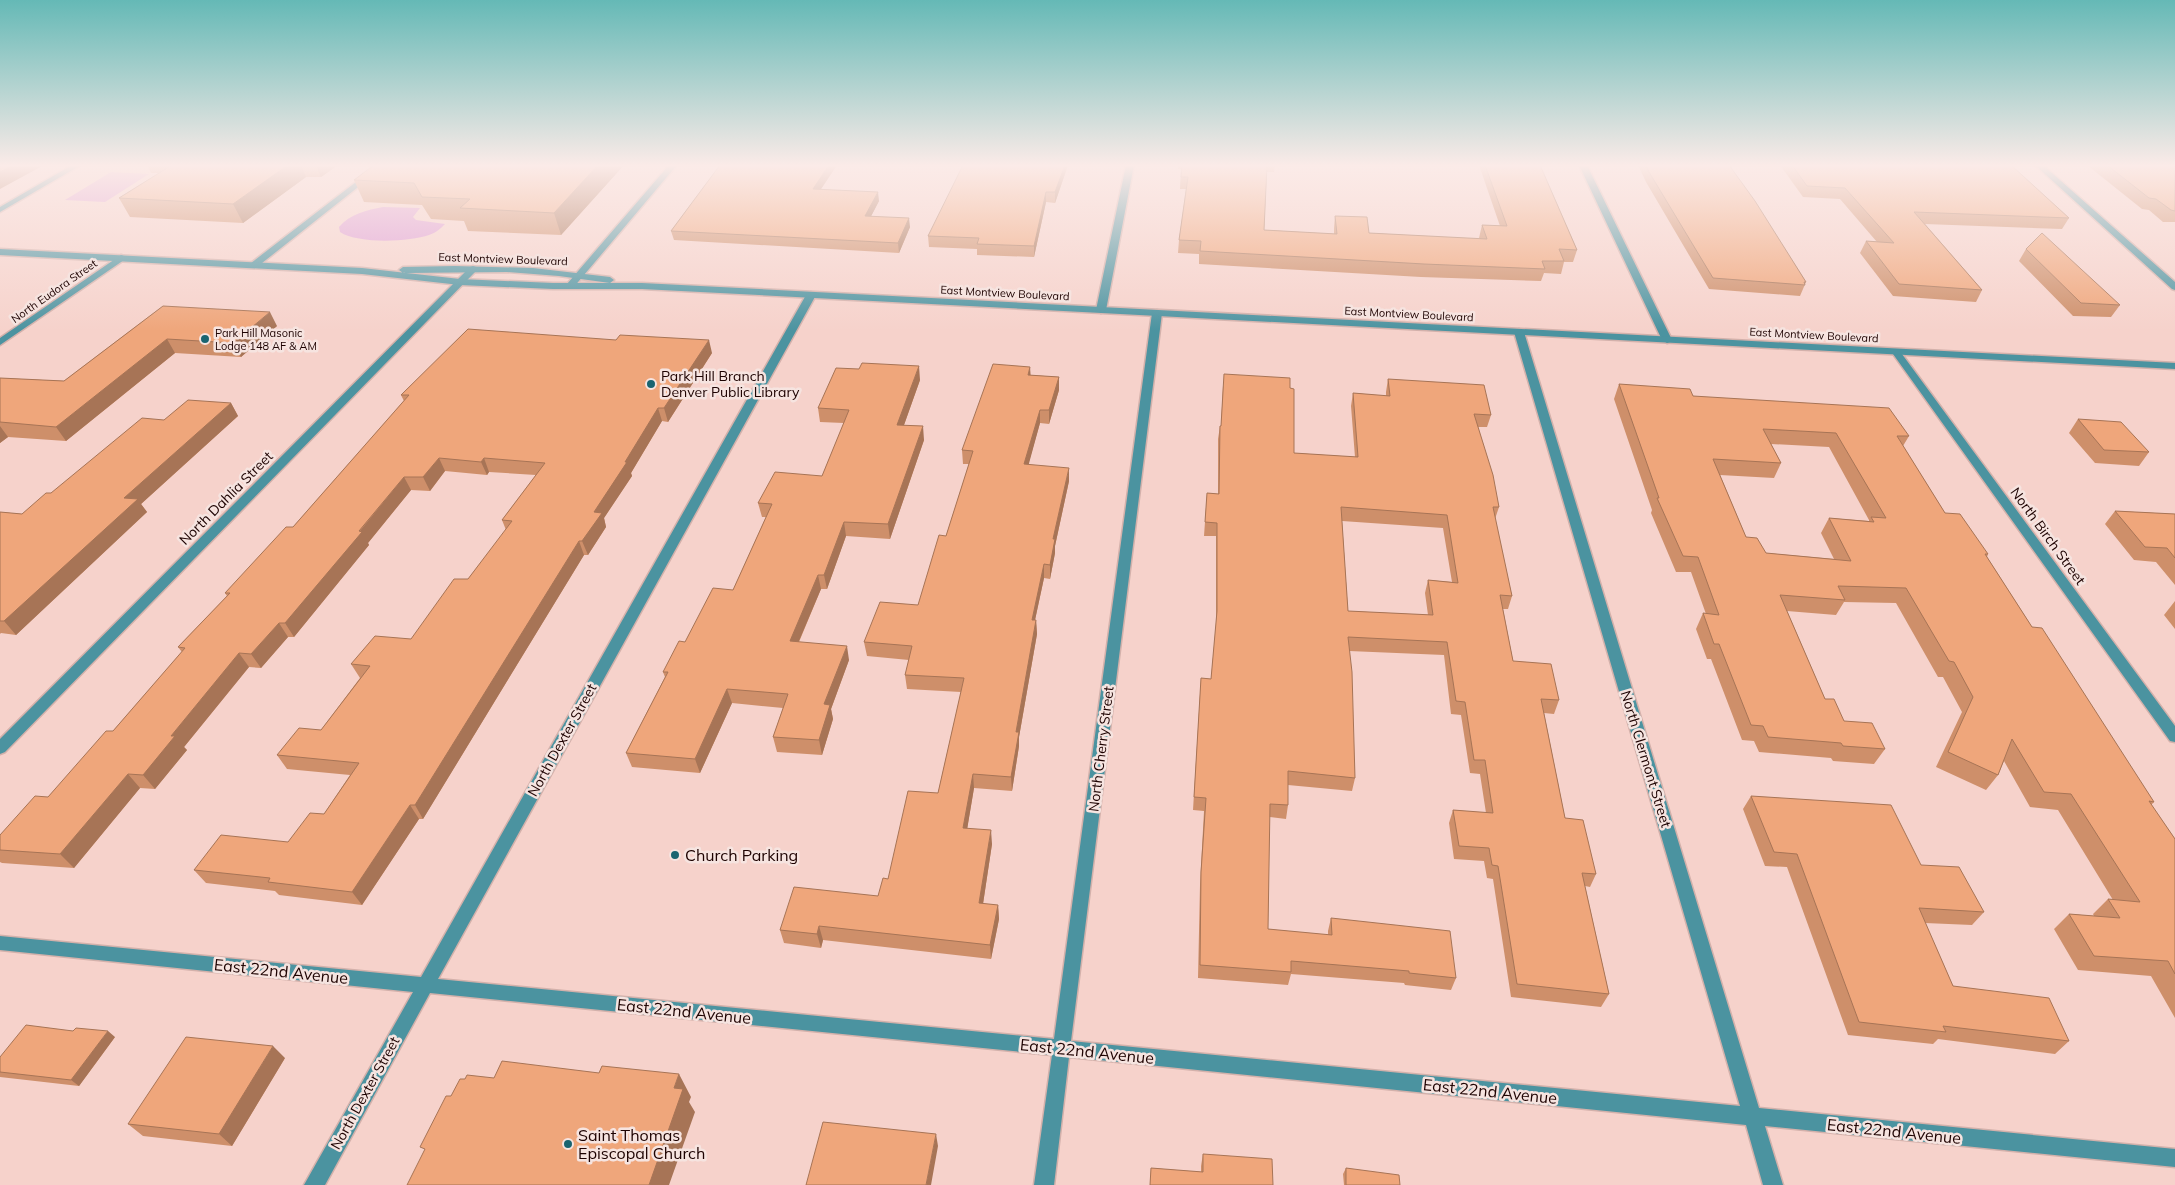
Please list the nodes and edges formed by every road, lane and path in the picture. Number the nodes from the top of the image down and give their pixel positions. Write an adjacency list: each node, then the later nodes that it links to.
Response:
1 (311, 220): 8 (street)
2 (626, 220): 11 (street)
3 (1119, 220): 17 (street)
4 (1610, 220): 20 (street)
5 (2101, 220): 15 (street)
6 (0, 252): 7 (street, East Montview Boulevard)
7 (121, 258): 8 (street, East Montview Boulevard); 21 (street, North Eudora Street)
8 (254, 265): 10 (street, East Montview Boulevard)
9 (473, 269): 10 (street, East Montview Boulevard); 11 (street, East Montview Boulevard); 12 (street, North Dahlia Street)
10 (362, 271): 12 (street, East Montview Boulevard)
11 (580, 275): 13 (street); 14 (street, East Montview Boulevard)
12 (460, 282): 13 (street, East Montview Boulevard); 25 (street, North Dahlia Street)
13 (570, 286): 14 (street, East Montview Boulevard)
14 (642, 286): 16 (street, East Montview Boulevard)
15 (2175, 287)
16 (811, 295): 17 (street, East Montview Boulevard); 27 (street, North Dexter Street)
17 (1101, 310): 18 (street, East Montview Boulevard)
18 (1157, 313): 19 (street, East Montview Boulevard); 28 (street, North Cherry Street)
19 (1518, 332): 20 (street, East Montview Boulevard); 29 (street, North Clermont Street)
20 (1667, 340): 22 (street, East Montview Boulevard)
21 (0, 342)
22 (1896, 352): 23 (street, East Montview Boulevard); 24 (street, North Birch Street)
23 (2175, 366)
24 (2175, 738)
25 (0, 748)
26 (0, 943): 27 (street, East 22nd Avenue)
27 (425, 985): 28 (street, East 22nd Avenue); 31 (street, North Dexter Street)
28 (1062, 1048): 29 (street, East 22nd Avenue); 32 (street, North Cherry Street)
29 (1753, 1117): 30 (street, East 22nd Avenue); 33 (street, North Clermont Street)
30 (2175, 1158)
31 (314, 1185)
32 (1044, 1185)
33 (1773, 1185)

